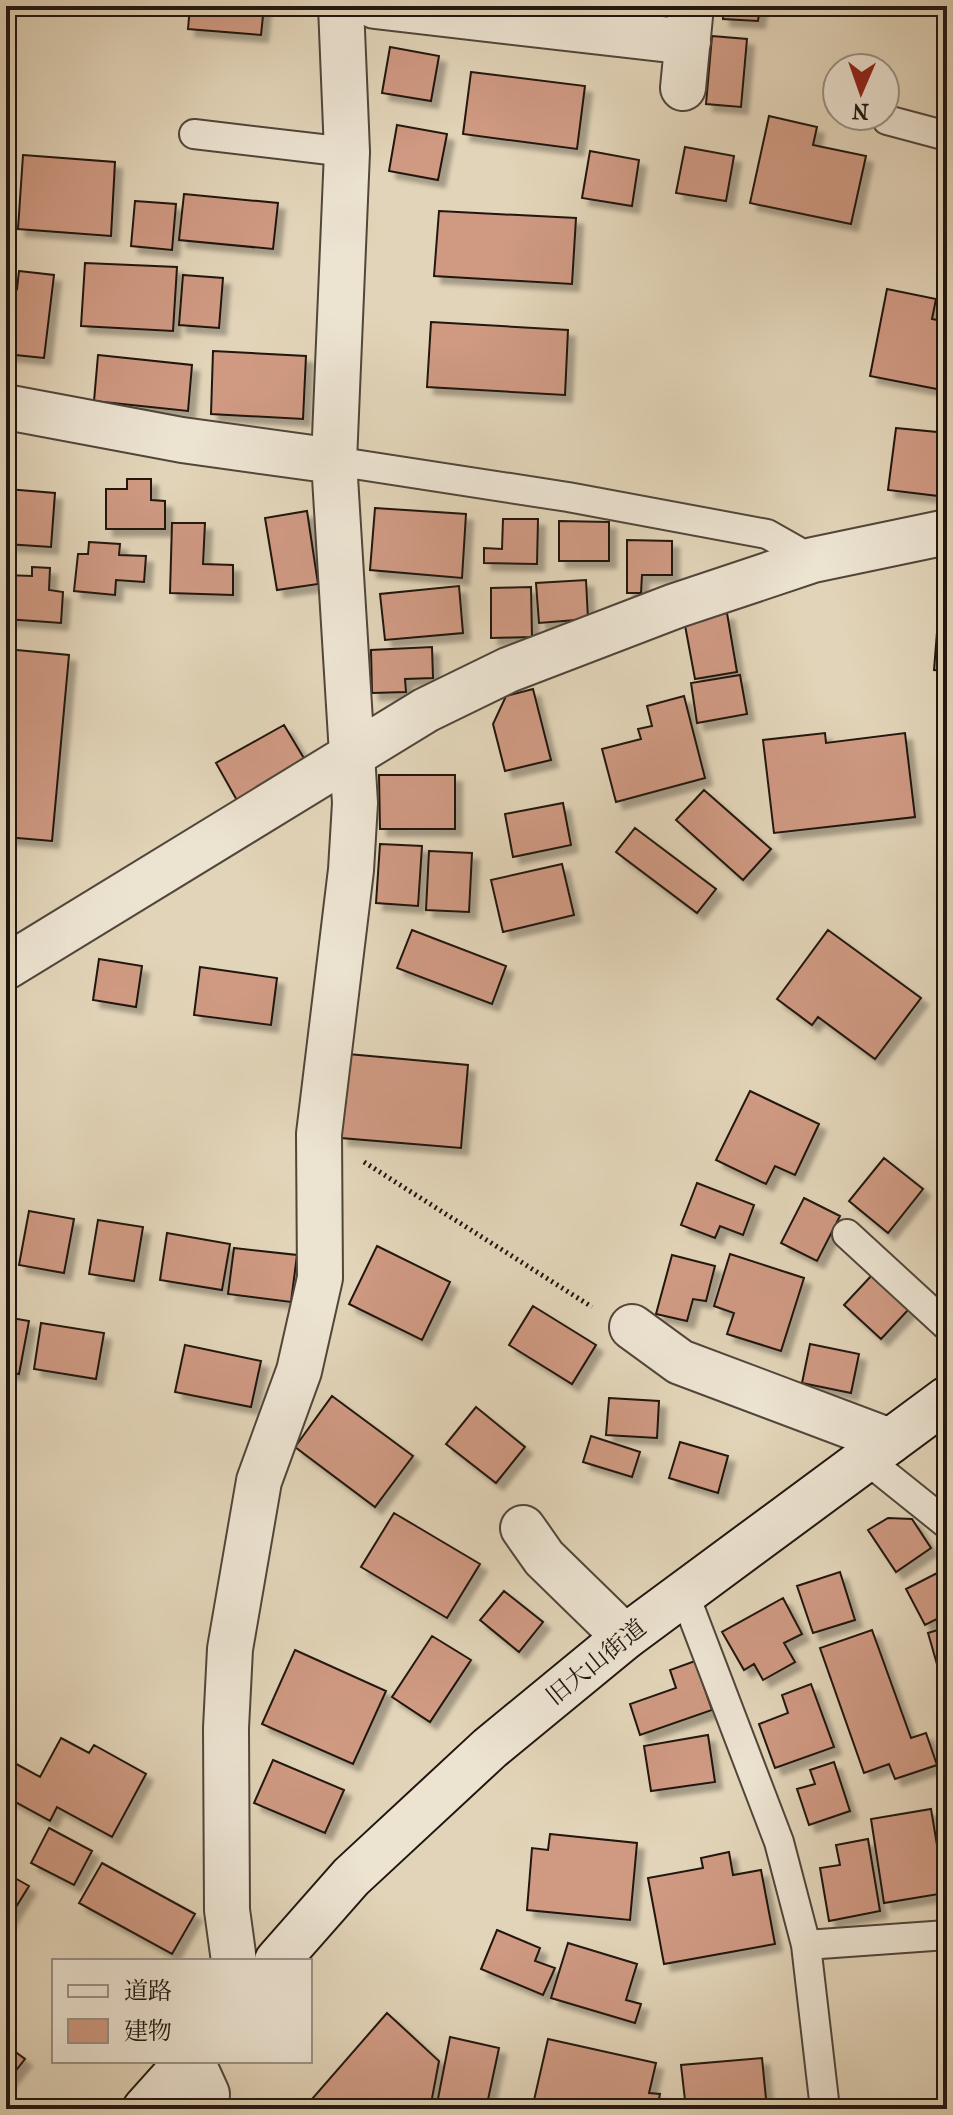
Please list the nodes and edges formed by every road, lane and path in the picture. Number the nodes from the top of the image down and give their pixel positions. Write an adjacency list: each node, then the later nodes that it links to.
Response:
1 (341, 6): 8 (street)
2 (375, 6): 3 (street)
3 (690, 24): 4 (street)
4 (683, 88)
5 (901, 124): 7 (lane)
6 (194, 134): 8 (lane)
7 (947, 136)
8 (347, 152): 10 (street)
9 (6, 407): 10 (street)
10 (334, 461): 12 (lane); 13 (street)
11 (947, 532): 12 (street)
12 (813, 560): 13 (street)
13 (352, 757): 14 (street); 15 (street)
14 (6, 967)
15 (319, 1134): 18 (path); 27 (street)
16 (847, 1234): 17 (lane)
17 (947, 1326)
18 (632, 1327): 20 (street)
19 (947, 1399): 20 (street, 旧大山街道)
20 (878, 1450): 21 (lane); 23 (street, 旧大山街道)
21 (947, 1524)
22 (523, 1528): 24 (street)
23 (684, 1593): 24 (street, 旧大山街道); 26 (lane)
24 (625, 1637): 28 (street, 旧大山街道)
25 (947, 1935): 26 (lane)
26 (806, 1945): 33 (lane)
27 (234, 1959)
28 (279, 1959)
29 (188, 2063): 31 (street)
30 (191, 2063): 32 (street)
31 (145, 2109)
32 (206, 2109)
33 (825, 2109)

